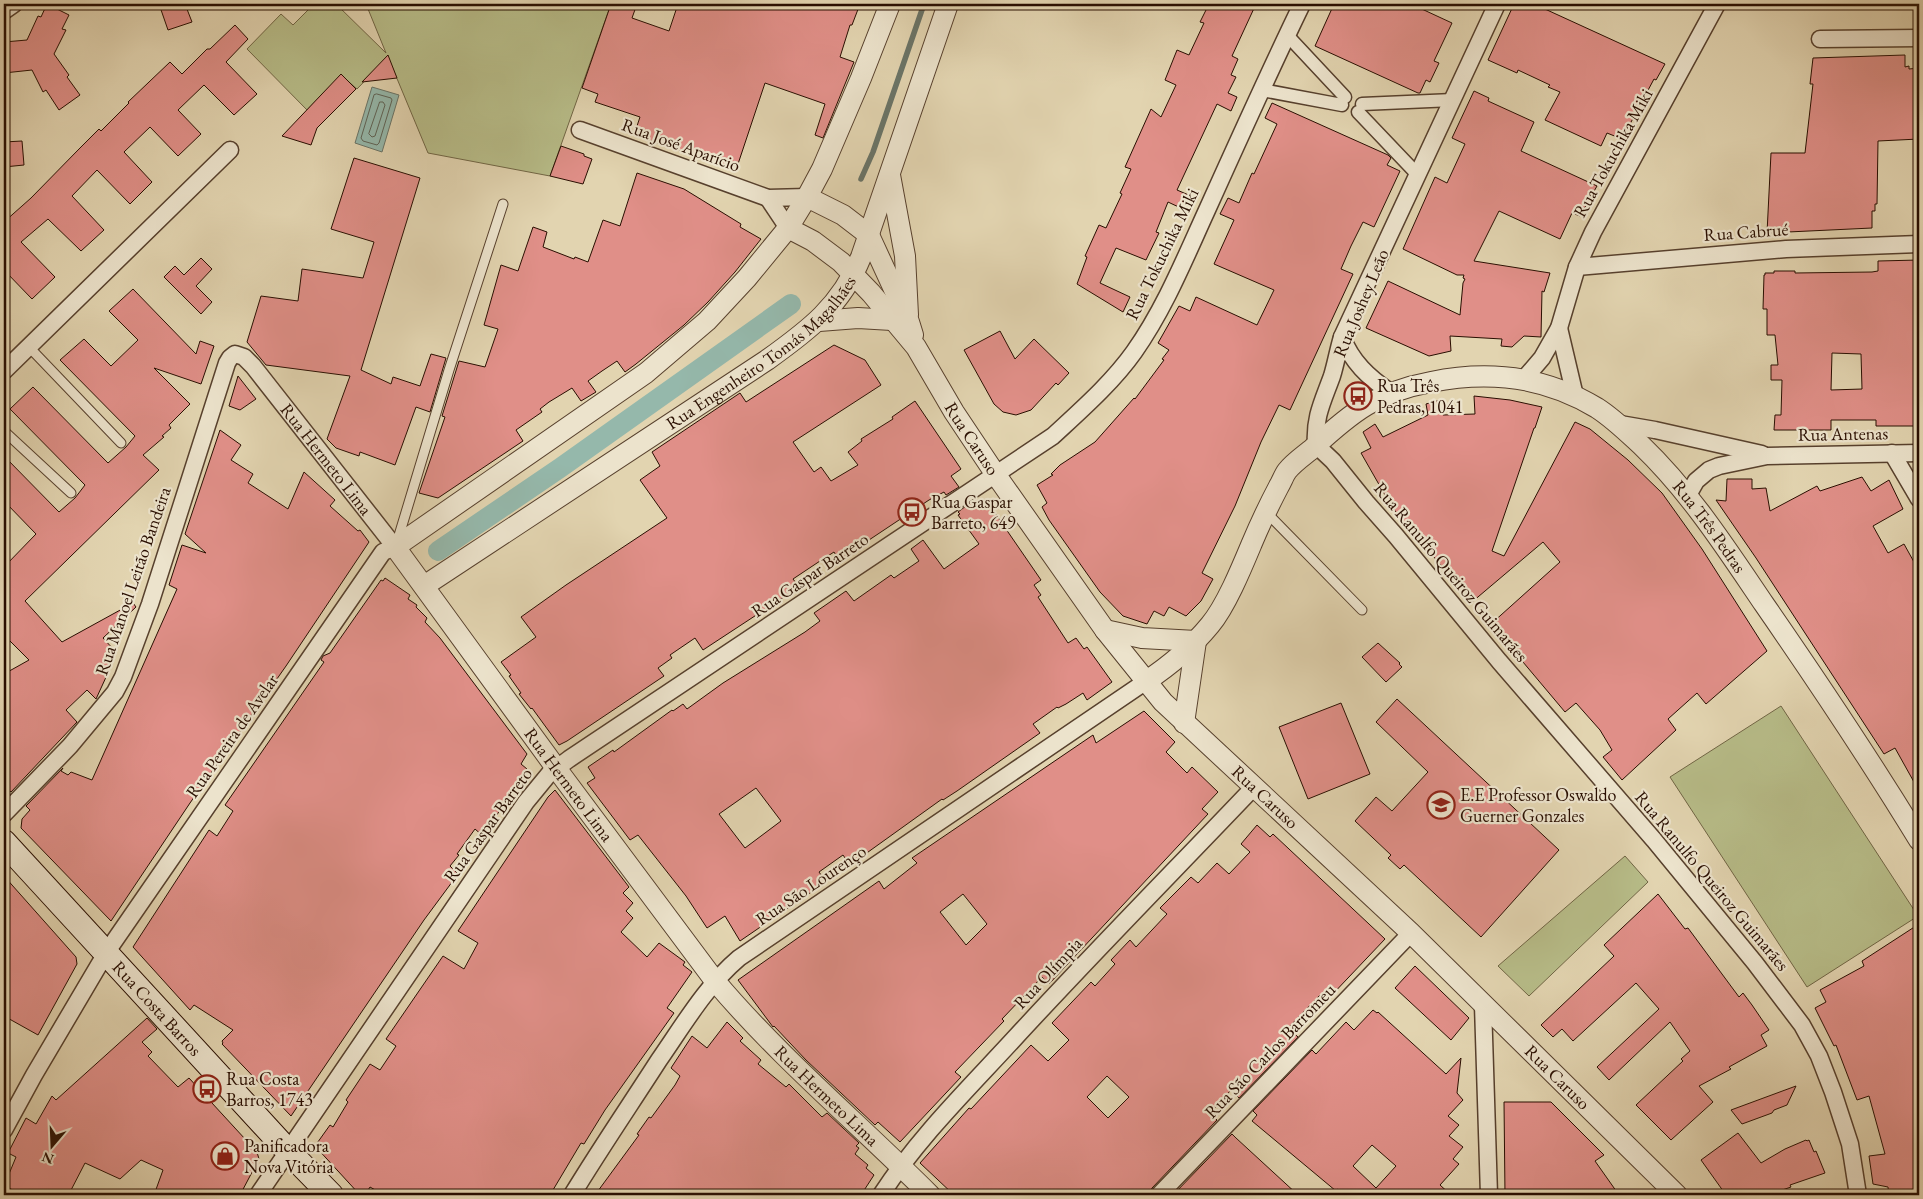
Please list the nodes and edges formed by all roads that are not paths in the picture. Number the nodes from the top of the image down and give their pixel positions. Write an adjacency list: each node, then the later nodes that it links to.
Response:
1 (14, 4): 7 (street)
2 (890, 4): 20 (street)
3 (948, 4): 17 (street, Rua Engenheiro Tomás Magalhães)
4 (1302, 4): 8 (street, Rua Tokuchika Miki)
5 (1497, 4): 12 (street, Rua Joshey Leão)
6 (1717, 4): 25 (street, Rua Tokuchika Miki)
7 (4, 11)
8 (1287, 34): 11 (street, Rua Tokuchika Miki); 13 (street)
9 (1919, 38): 10 (street)
10 (1820, 39)
11 (1262, 90): 13 (street); 44 (street, Rua Tokuchika Miki)
12 (1453, 100): 14 (street); 18 (street, Rua Joshey Leão)
13 (1344, 101): 14 (street)
14 (1360, 108): 18 (street)
15 (580, 130): 19 (street, Rua José Aparício)
16 (230, 150): 31 (street)
17 (890, 174): 23 (street, Rua Engenheiro Tomás Magalhães); 28 (street)
18 (1418, 175): 30 (street, Rua Joshey Leão)
19 (768, 198): 20 (street, Rua José Aparício); 22 (street)
20 (813, 200): 22 (street); 23 (street)
21 (503, 204): 49 (lane)
22 (794, 231): 26 (street, Rua Caruso); 49 (street)
23 (865, 231): 26 (street, Rua Engenheiro Tomás Magalhães); 28 (street, Rua Caruso)
24 (1919, 244): 25 (street, Rua Cabrué)
25 (1577, 267): 29 (street, Rua Tokuchika Miki)
26 (847, 268): 27 (street, Rua Engenheiro Tomás Magalhães); 28 (street, Rua Caruso)
27 (819, 321): 28 (street); 50 (street, Rua Engenheiro Tomás Magalhães)
28 (901, 321): 44 (street, Rua Caruso)
29 (1559, 328): 34 (street, Rua Tokuchika Miki); 36 (street)
30 (1342, 337): 35 (street); 40 (street, Rua Joshey Leão)
31 (29, 347): 33 (street); 39 (lane)
32 (232, 355): 49 (street, Rua Hermeto Lima); 58 (street, Rua Manoel Leitão Bandeira)
33 (4, 371)
34 (1524, 379): 35 (street, Rua Três Pedras); 36 (street, Rua Três Pedras)
35 (1390, 392): 40 (street, Rua Três Pedras)
36 (1576, 396): 37 (street, Rua Três Pedras)
37 (1620, 424): 43 (street, Rua Antenas); 46 (street, Rua Três Pedras)
38 (4, 431): 45 (lane)
39 (121, 442)
40 (1316, 445): 48 (street); 76 (street, Rua Ranulfo Queiroz Guimarães)
41 (1892, 453): 42 (street, Rua Antenas); 43 (street, Rua Antenas); 47 (street)
42 (1919, 453)
43 (1767, 456): 46 (street, Rua Antenas)
44 (996, 475): 52 (street, Rua Caruso); 56 (street, Rua Gaspar Barreto)
45 (71, 493)
46 (1688, 495): 59 (street, Rua Três Pedras)
47 (1919, 499)
48 (1265, 512): 51 (lane); 53 (street)
49 (395, 547): 50 (street, Rua Hermeto Lima); 62 (street, Rua Pereira de Avelar)
50 (424, 586): 56 (street, Rua Hermeto Lima)
51 (1362, 610)
52 (1105, 630): 53 (street); 54 (street, Rua Caruso)
53 (1196, 641): 54 (street); 55 (street)
54 (1146, 682): 55 (street, Rua Caruso); 63 (street, Rua São Lourenço)
55 (1184, 723): 57 (street, Rua Caruso)
56 (556, 768): 63 (street, Rua Hermeto Lima); 66 (street, Rua Gaspar Barreto)
57 (1254, 787): 61 (street, Rua Caruso); 67 (street, Rua Olímpia)
58 (4, 814)
59 (1919, 840)
60 (4, 842): 62 (main road, Rua Costa Barros)
61 (1411, 934): 64 (street, Rua Caruso); 73 (street, Rua São Carlos Barromeu)
62 (106, 953): 65 (street, Rua Pereira de Avelar); 66 (main road, Rua Costa Barros)
63 (715, 981): 67 (street, Rua Hermeto Lima); 70 (street, Rua São Lourenço)
64 (1483, 1005): 74 (street); 75 (street, Rua Caruso)
65 (4, 1130)
66 (288, 1151): 68 (street, Rua Gaspar Barreto); 69 (main road, Rua Costa Barros)
67 (900, 1166): 71 (street, Rua Olímpia); 72 (street, Rua Hermeto Lima)
68 (258, 1195)
69 (331, 1195)
70 (572, 1195)
71 (880, 1195)
72 (930, 1195)
73 (1159, 1195)
74 (1489, 1195)
75 (1677, 1195)
76 (1858, 1195)

